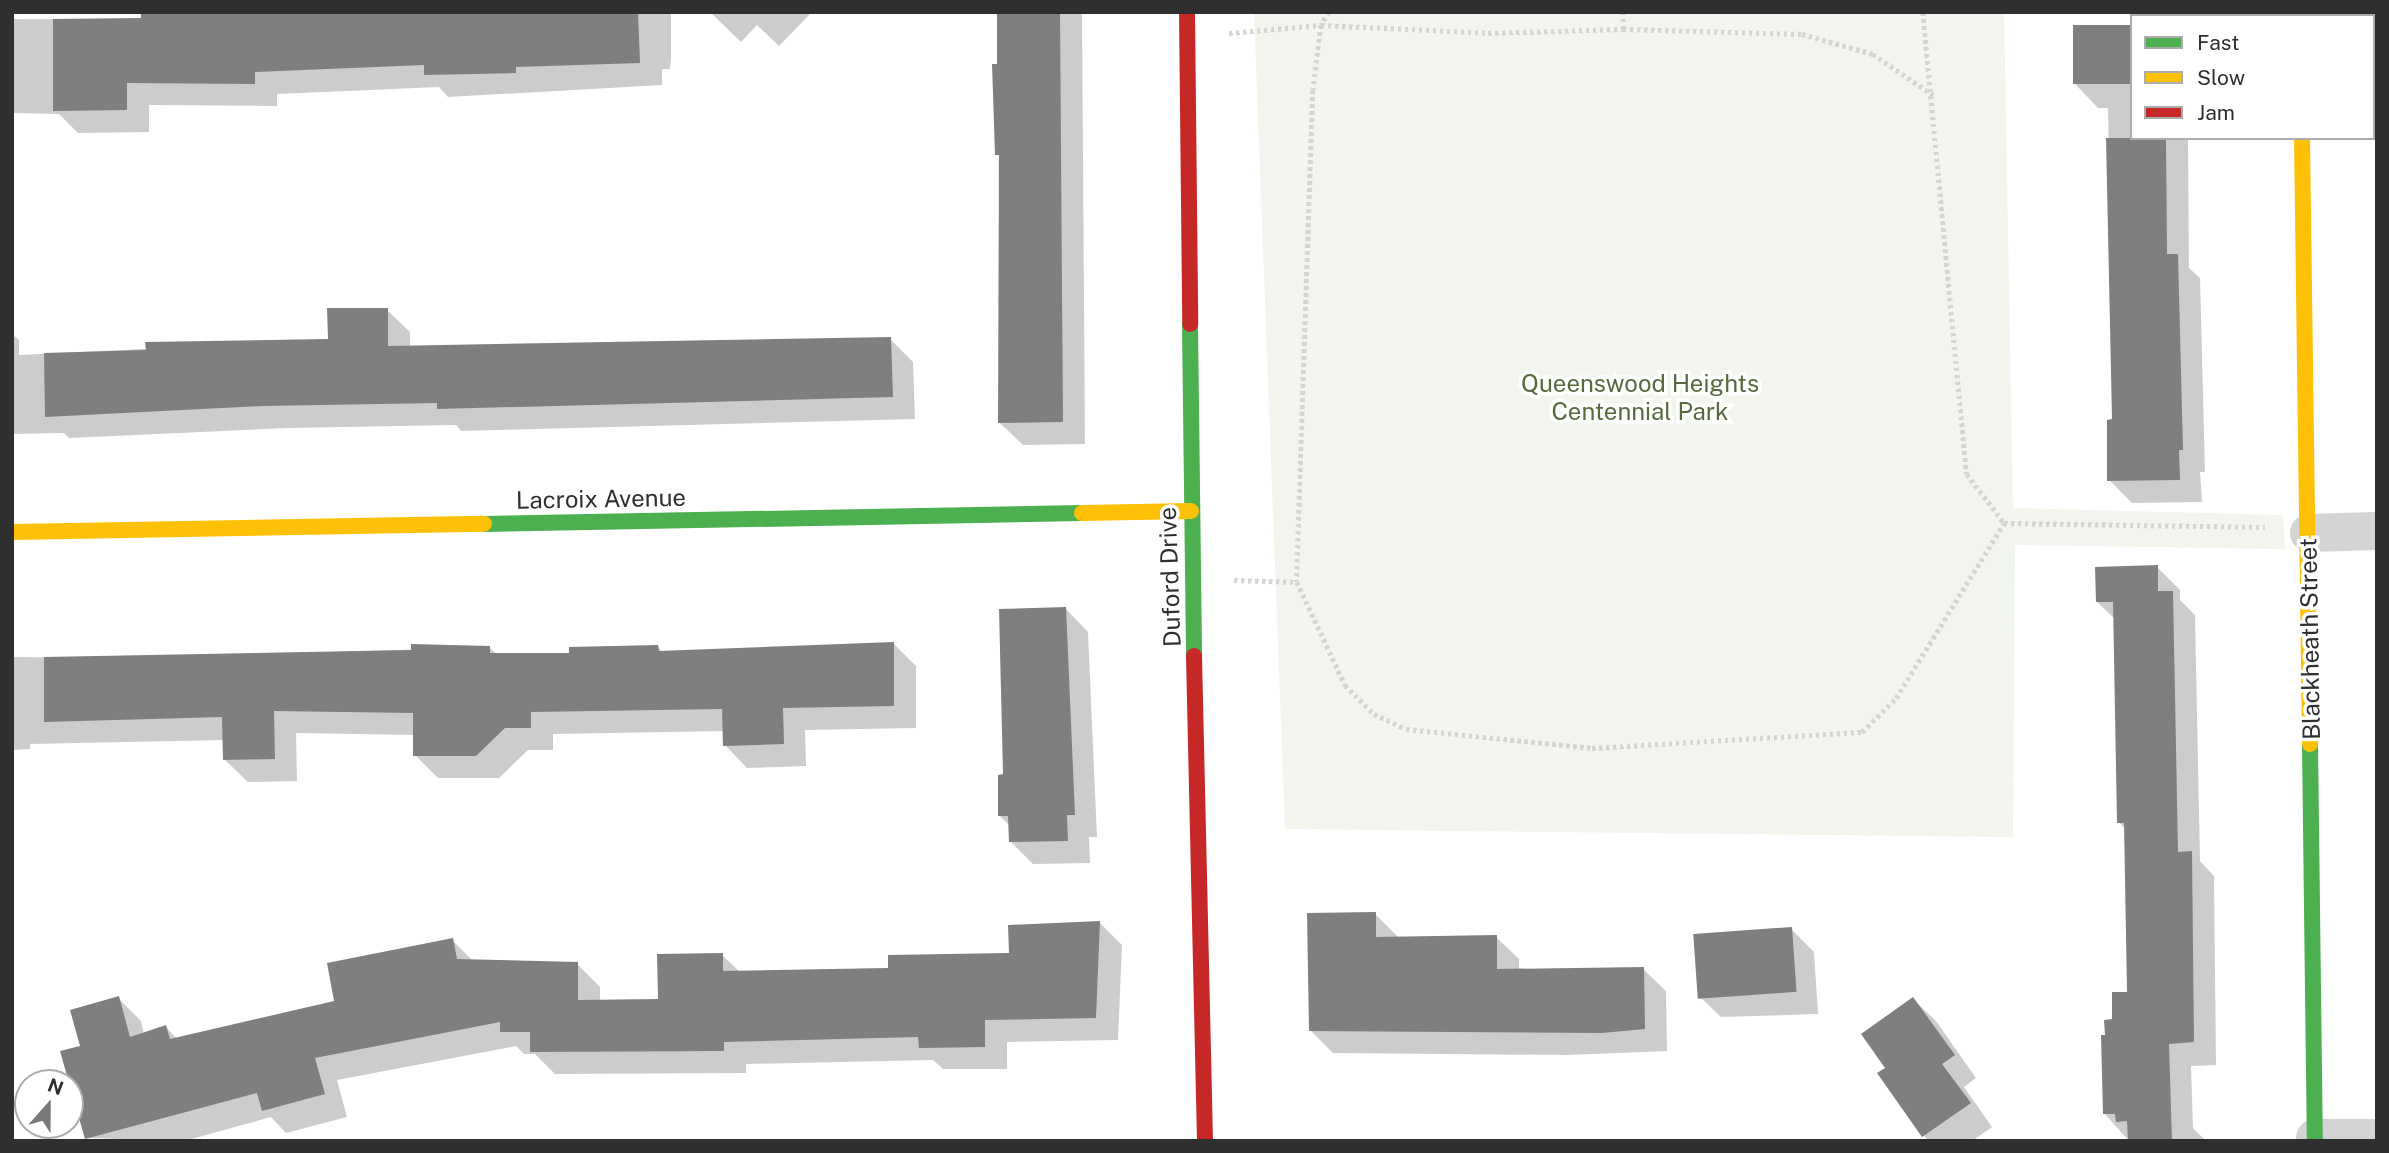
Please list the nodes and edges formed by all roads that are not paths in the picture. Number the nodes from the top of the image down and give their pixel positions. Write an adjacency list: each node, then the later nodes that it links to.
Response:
1 (1186, 12): 3 (street, Duford Drive)
2 (2302, 140): 6 (street, Blackheath Street)
3 (1191, 511): 5 (street, Lacroix Avenue); 9 (street, Duford Drive)
4 (2377, 531): 6 (street)
5 (12, 533)
6 (2309, 533): 8 (street, Blackheath Street)
7 (2377, 1138): 8 (street)
8 (2315, 1140)
9 (1205, 1141)

